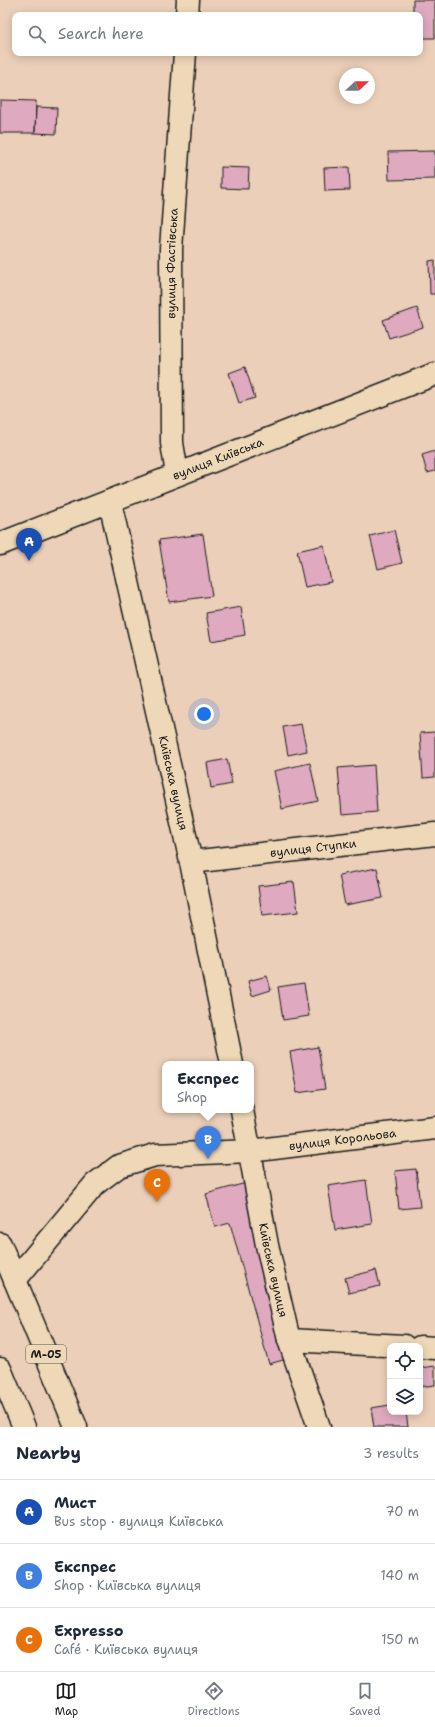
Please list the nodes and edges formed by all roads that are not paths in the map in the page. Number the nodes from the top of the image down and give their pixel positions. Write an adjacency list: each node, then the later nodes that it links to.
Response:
1 (188, 0): 2 (main road)
2 (187, 12)
3 (184, 56): 5 (main road, вулиця Фастівська)
4 (435, 374): 5 (main road, вулиця Київська)
5 (177, 474): 6 (main road, вулиця Київська)
6 (110, 502): 7 (main road, вулиця Київська); 9 (main road, Київська вулиця)
7 (0, 544)
8 (435, 834): 9 (main road, вулиця Ступки)
9 (191, 862): 10 (main road, Київська вулиця)
10 (231, 1061)
11 (243, 1113): 13 (main road, Київська вулиця)
12 (435, 1128): 13 (main road, вулиця Корольова)
13 (250, 1152): 15 (main road, вулиця Корольова); 16 (main road, Київська вулиця)
14 (0, 1244): 15 (main road, М-05)
15 (15, 1280): 22 (main road, М-05)
16 (289, 1340): 17 (main road); 23 (main road, Київська вулиця)
17 (387, 1345)
18 (423, 1347): 19 (main road)
19 (435, 1348)
20 (0, 1369): 21 (main road)
21 (24, 1427)
22 (76, 1427)
23 (319, 1427)

